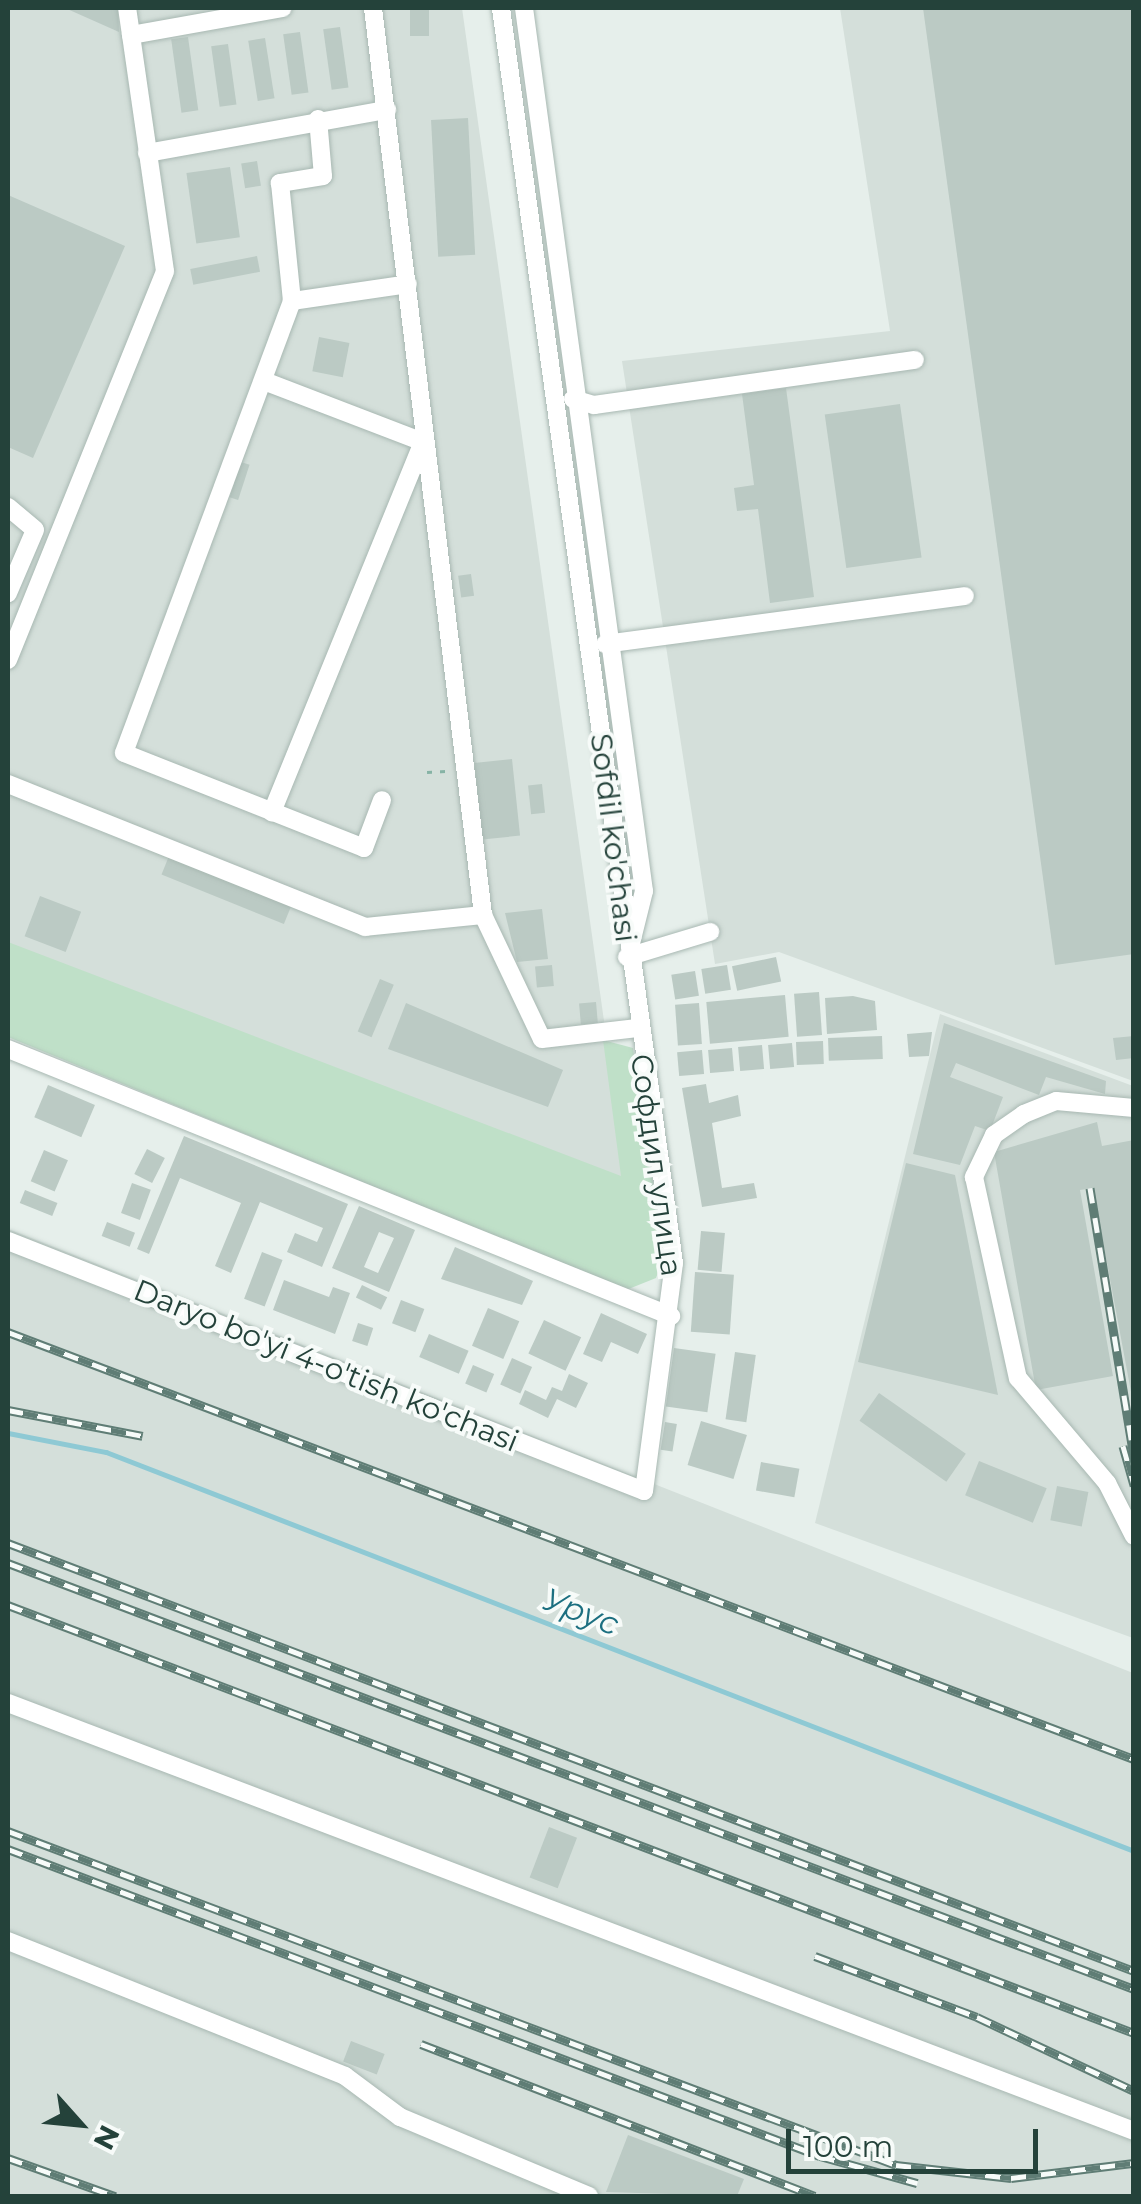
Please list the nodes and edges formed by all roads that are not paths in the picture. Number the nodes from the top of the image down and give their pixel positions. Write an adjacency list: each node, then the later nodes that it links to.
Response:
1 (127, 8): 6 (street)
2 (283, 8): 6 (street)
3 (373, 8): 7 (street)
4 (501, 8): 15 (street, Sofdil ko'chasi)
5 (524, 8): 14 (street, Sofdil ko'chasi)
6 (131, 35): 9 (street)
7 (386, 110): 8 (street); 10 (street)
8 (318, 119): 9 (street); 11 (street)
9 (147, 153): 24 (street)
10 (408, 284): 11 (street); 16 (street)
11 (292, 301): 13 (street)
12 (915, 360): 14 (street)
13 (264, 381): 16 (street); 27 (street)
14 (579, 398): 15 (street); 22 (street, Sofdil ko'chasi)
15 (558, 401): 23 (street, Sofdil ko'chasi)
16 (423, 442): 27 (street); 28 (street)
17 (8, 507): 20 (street)
18 (8, 517): 19 (street)
19 (10, 557)
20 (8, 593)
21 (965, 596): 22 (street)
22 (613, 643): 23 (street); 30 (street, Sofdil ko'chasi)
23 (590, 646): 30 (street, Sofdil ko'chasi)
24 (8, 660)
25 (8, 784): 28 (street)
26 (382, 800): 27 (street)
27 (272, 812)
28 (483, 915): 31 (street)
29 (710, 932): 30 (street)
30 (627, 957): 31 (street, Софдил улица)
31 (637, 1028): 35 (street, Софдил улица)
32 (8, 1049): 35 (street)
33 (1134, 1108): 37 (street)
34 (8, 1241): 36 (street, Daryo bo'yi 4-o'tish ko'chasi)
35 (672, 1316): 36 (street, Софдил улица)
36 (644, 1491)
37 (1134, 1536)
38 (8, 1703): 40 (street)
39 (8, 1941): 41 (street)
40 (1134, 2131)
41 (589, 2196)

